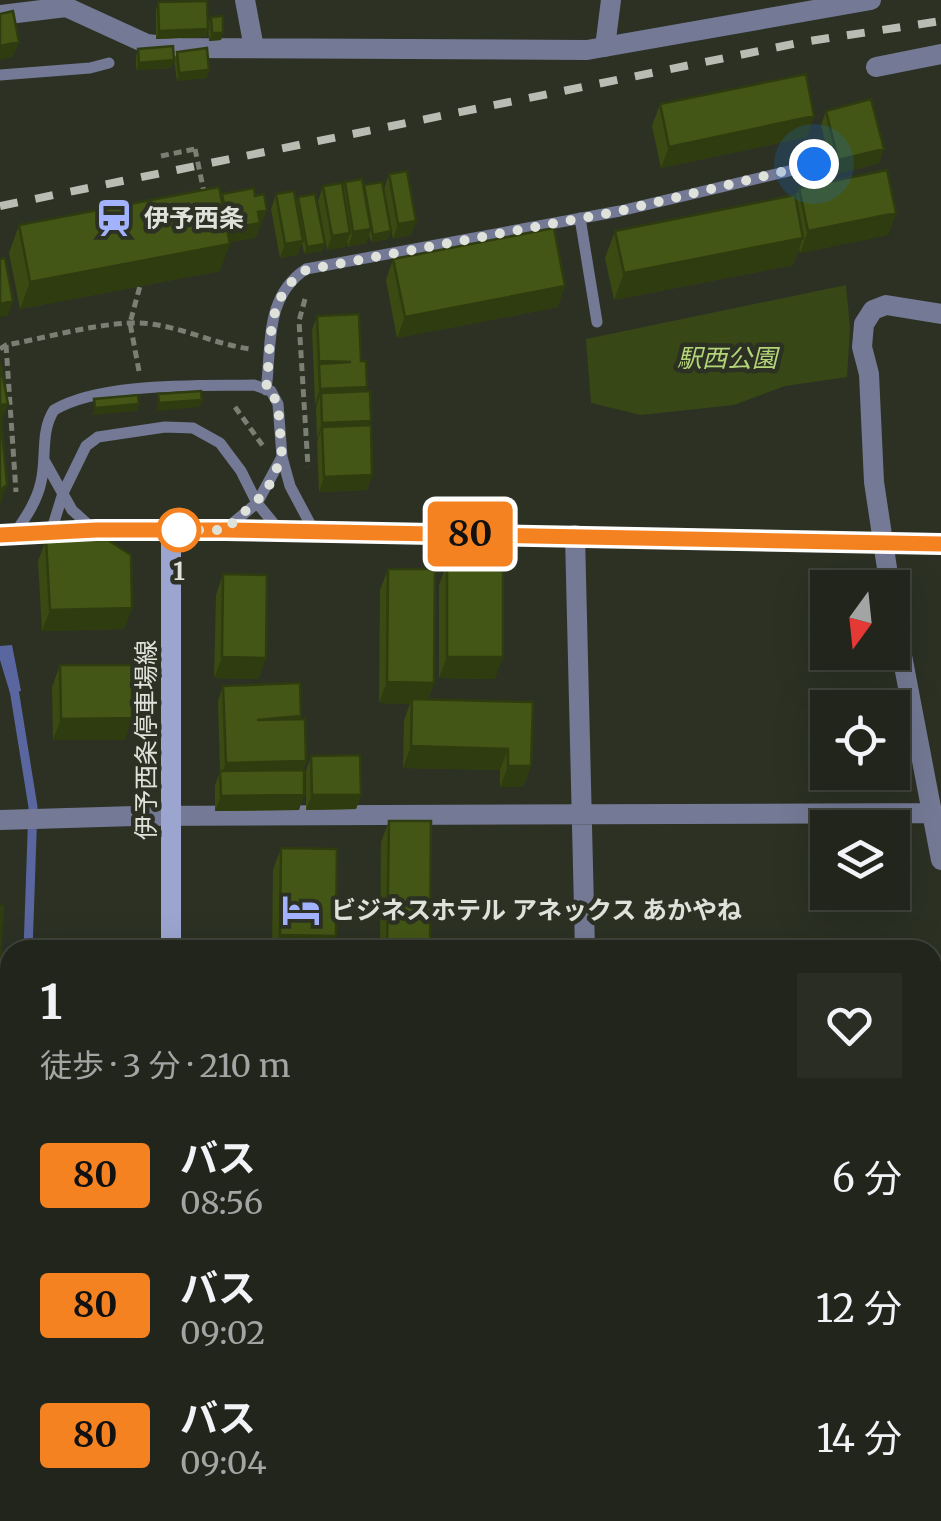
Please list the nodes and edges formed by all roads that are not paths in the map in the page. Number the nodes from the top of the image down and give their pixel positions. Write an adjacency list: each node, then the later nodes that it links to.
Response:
1 (244, 0): 9 (street)
2 (610, 0): 8 (street)
3 (749, 0): 7 (street)
4 (871, 0): 5 (street)
5 (846, 3): 7 (street)
6 (0, 15): 9 (street)
7 (746, 24): 8 (street)
8 (605, 47): 9 (street)
9 (254, 48)
10 (941, 54): 12 (street)
11 (109, 63): 13 (lane)
12 (876, 66)
13 (0, 75)
14 (814, 164): 15 (lane)
15 (580, 218): 17 (lane); 18 (lane)
16 (941, 314): 31 (street)
17 (598, 322)
18 (266, 390): 19 (lane); 20 (lane)
19 (282, 457): 22 (lane); 28 (lane)
20 (44, 460): 21 (lane); 29 (lane)
21 (63, 493): 22 (lane); 23 (lane); 26 (lane)
22 (257, 503): 25 (lane); 27 (lane)
23 (96, 530): 24 (street); 26 (street)
24 (171, 530): 25 (street); 37 (main road, 伊予西条停車場線)
25 (225, 530): 27 (street)
26 (51, 532): 29 (street)
27 (280, 532): 28 (street)
28 (314, 533): 30 (street)
29 (8, 534)
30 (575, 535): 31 (street); 35 (street)
31 (881, 543): 32 (street); 33 (street)
32 (941, 544)
33 (886, 570)
34 (904, 670): 36 (street)
35 (582, 814): 36 (street); 37 (street); 41 (street)
36 (930, 814): 39 (street)
37 (170, 817): 38 (street); 40 (main road, 伊予西条停車場線)
38 (0, 820)
39 (941, 860)
40 (171, 940)
41 (585, 940)

